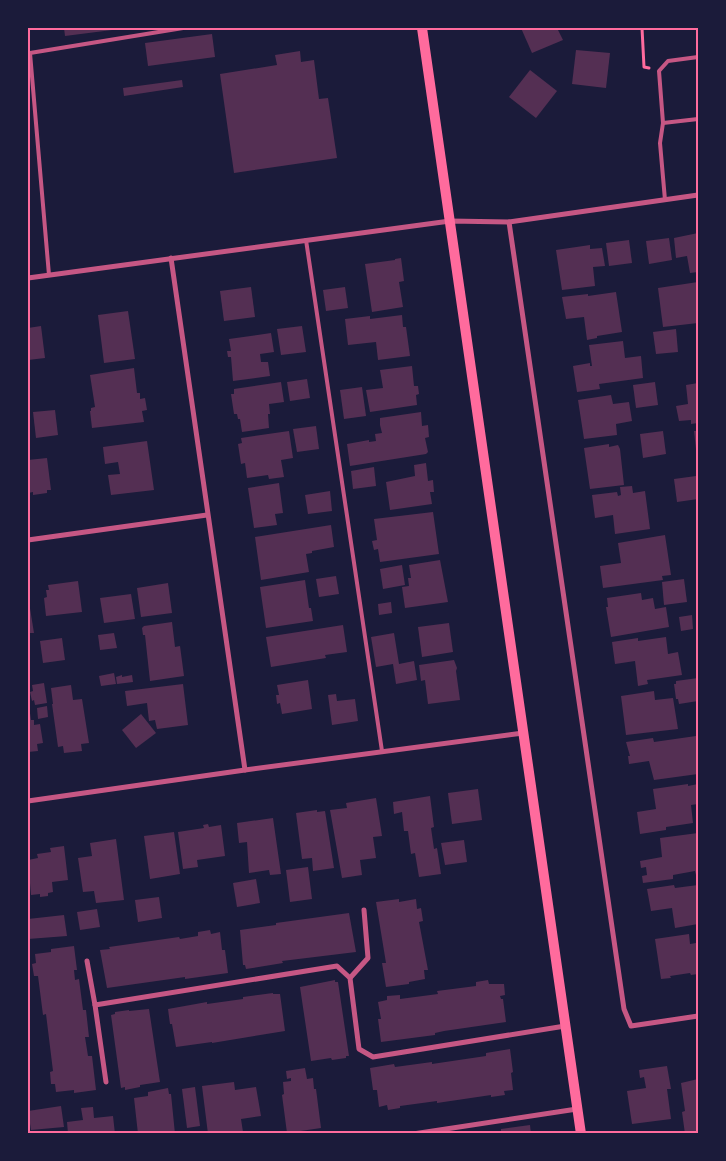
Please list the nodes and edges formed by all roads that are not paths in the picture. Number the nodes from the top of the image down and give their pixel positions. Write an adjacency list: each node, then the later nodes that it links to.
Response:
1 (183, 28): 12 (lane)
2 (422, 28): 8 (main road)
3 (698, 57): 5 (lane)
4 (698, 119): 5 (lane)
5 (663, 123): 7 (lane)
6 (698, 195): 7 (street)
7 (665, 200): 9 (street)
8 (450, 221): 9 (street); 10 (street); 16 (main road)
9 (509, 222): 24 (street)
10 (306, 240): 11 (street); 17 (lane)
11 (171, 258): 12 (street); 14 (street)
12 (48, 275): 13 (street)
13 (28, 278)
14 (207, 515): 15 (street); 18 (street)
15 (28, 540)
16 (523, 733): 17 (street); 25 (main road)
17 (382, 752): 18 (street)
18 (246, 770): 19 (street)
19 (28, 802)
20 (364, 910): 22 (street)
21 (87, 961): 23 (street)
22 (350, 978): 23 (street); 25 (street)
23 (95, 1004): 26 (street)
24 (698, 1016)
25 (566, 1026): 27 (main road)
26 (106, 1082)
27 (577, 1109): 28 (street); 29 (main road)
28 (413, 1134)
29 (581, 1134)

